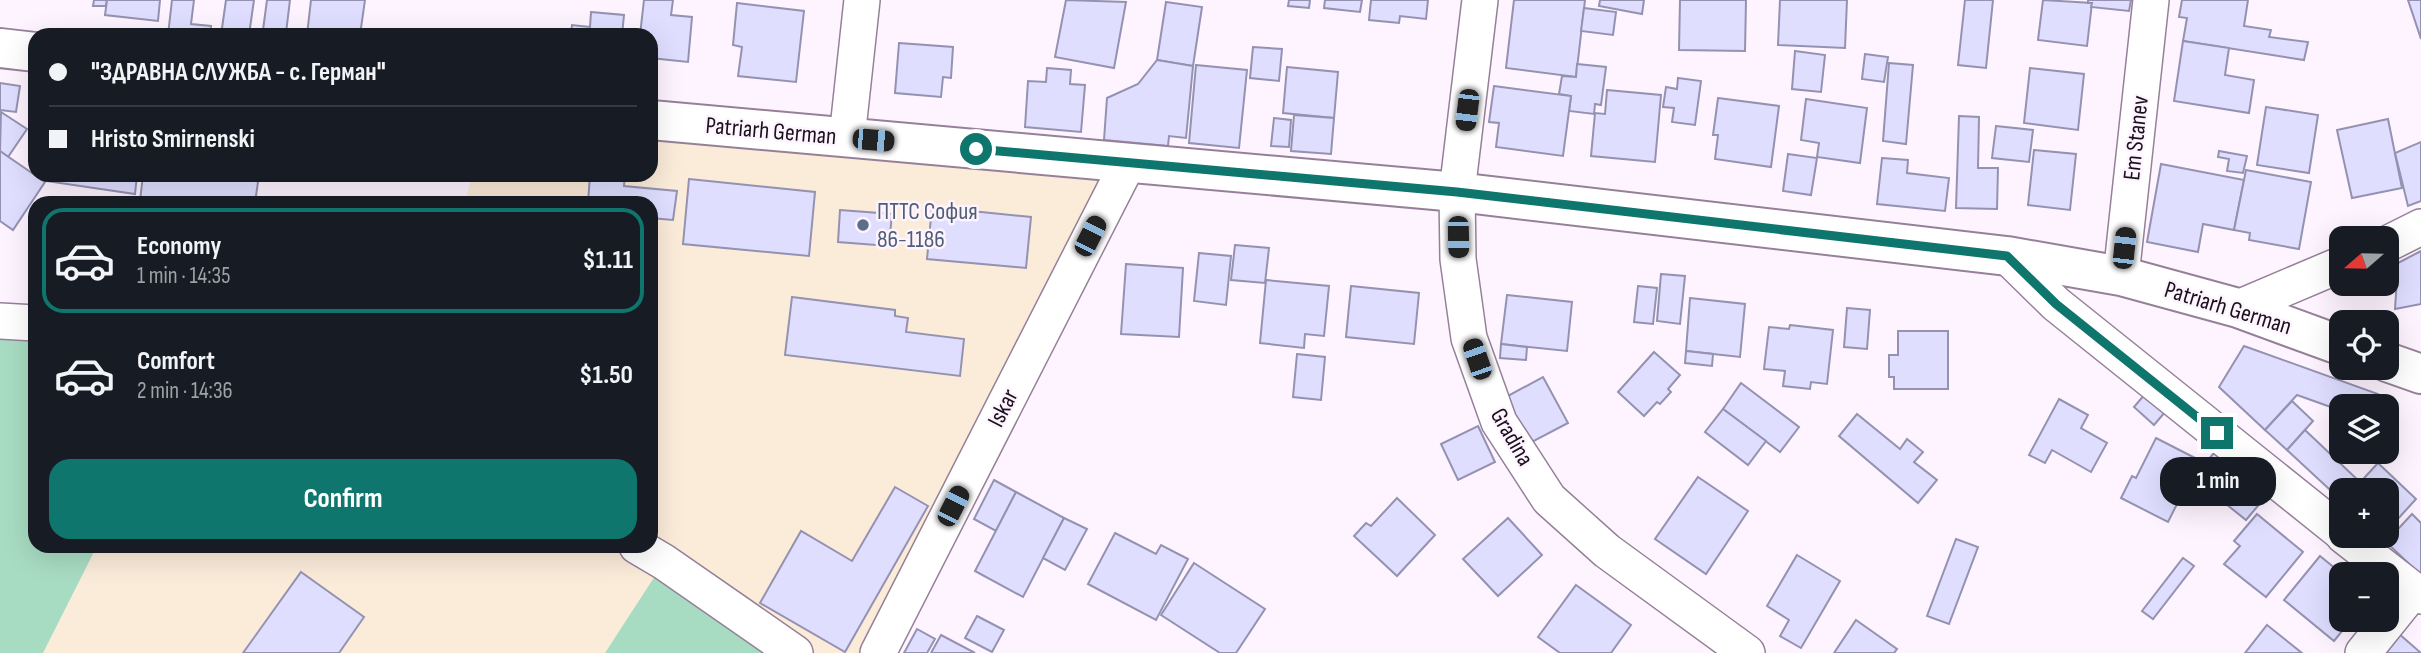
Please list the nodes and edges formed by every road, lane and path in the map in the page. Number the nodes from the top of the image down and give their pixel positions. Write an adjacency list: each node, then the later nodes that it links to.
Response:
1 (862, 0): 7 (street)
2 (1480, 0): 9 (street, Gradina)
3 (2151, 0): 14 (street, Em Stanev)
4 (0, 48): 5 (street)
5 (28, 51)
6 (658, 121): 7 (street, Patriarh German)
7 (847, 138): 8 (street, Patriarh German)
8 (1128, 163): 9 (street, Patriarh German); 26 (street, Iskar)
9 (1457, 192): 12 (street, Patriarh German); 27 (street, Gradina)
10 (2421, 227): 11 (street)
11 (2399, 238)
12 (2007, 256): 14 (street, Patriarh German); 21 (street)
13 (2329, 270): 15 (street)
14 (2121, 276): 15 (street, Patriarh German)
15 (2238, 308): 18 (street, Patriarh German)
16 (0, 321): 17 (street)
17 (28, 323)
18 (2329, 341)
19 (2399, 366): 20 (street)
20 (2421, 374)
21 (2329, 523)
22 (2360, 548): 24 (street)
23 (649, 553): 25 (street)
24 (2417, 594): 28 (street)
25 (795, 653)
26 (878, 653)
27 (1747, 653)
28 (2362, 653)

